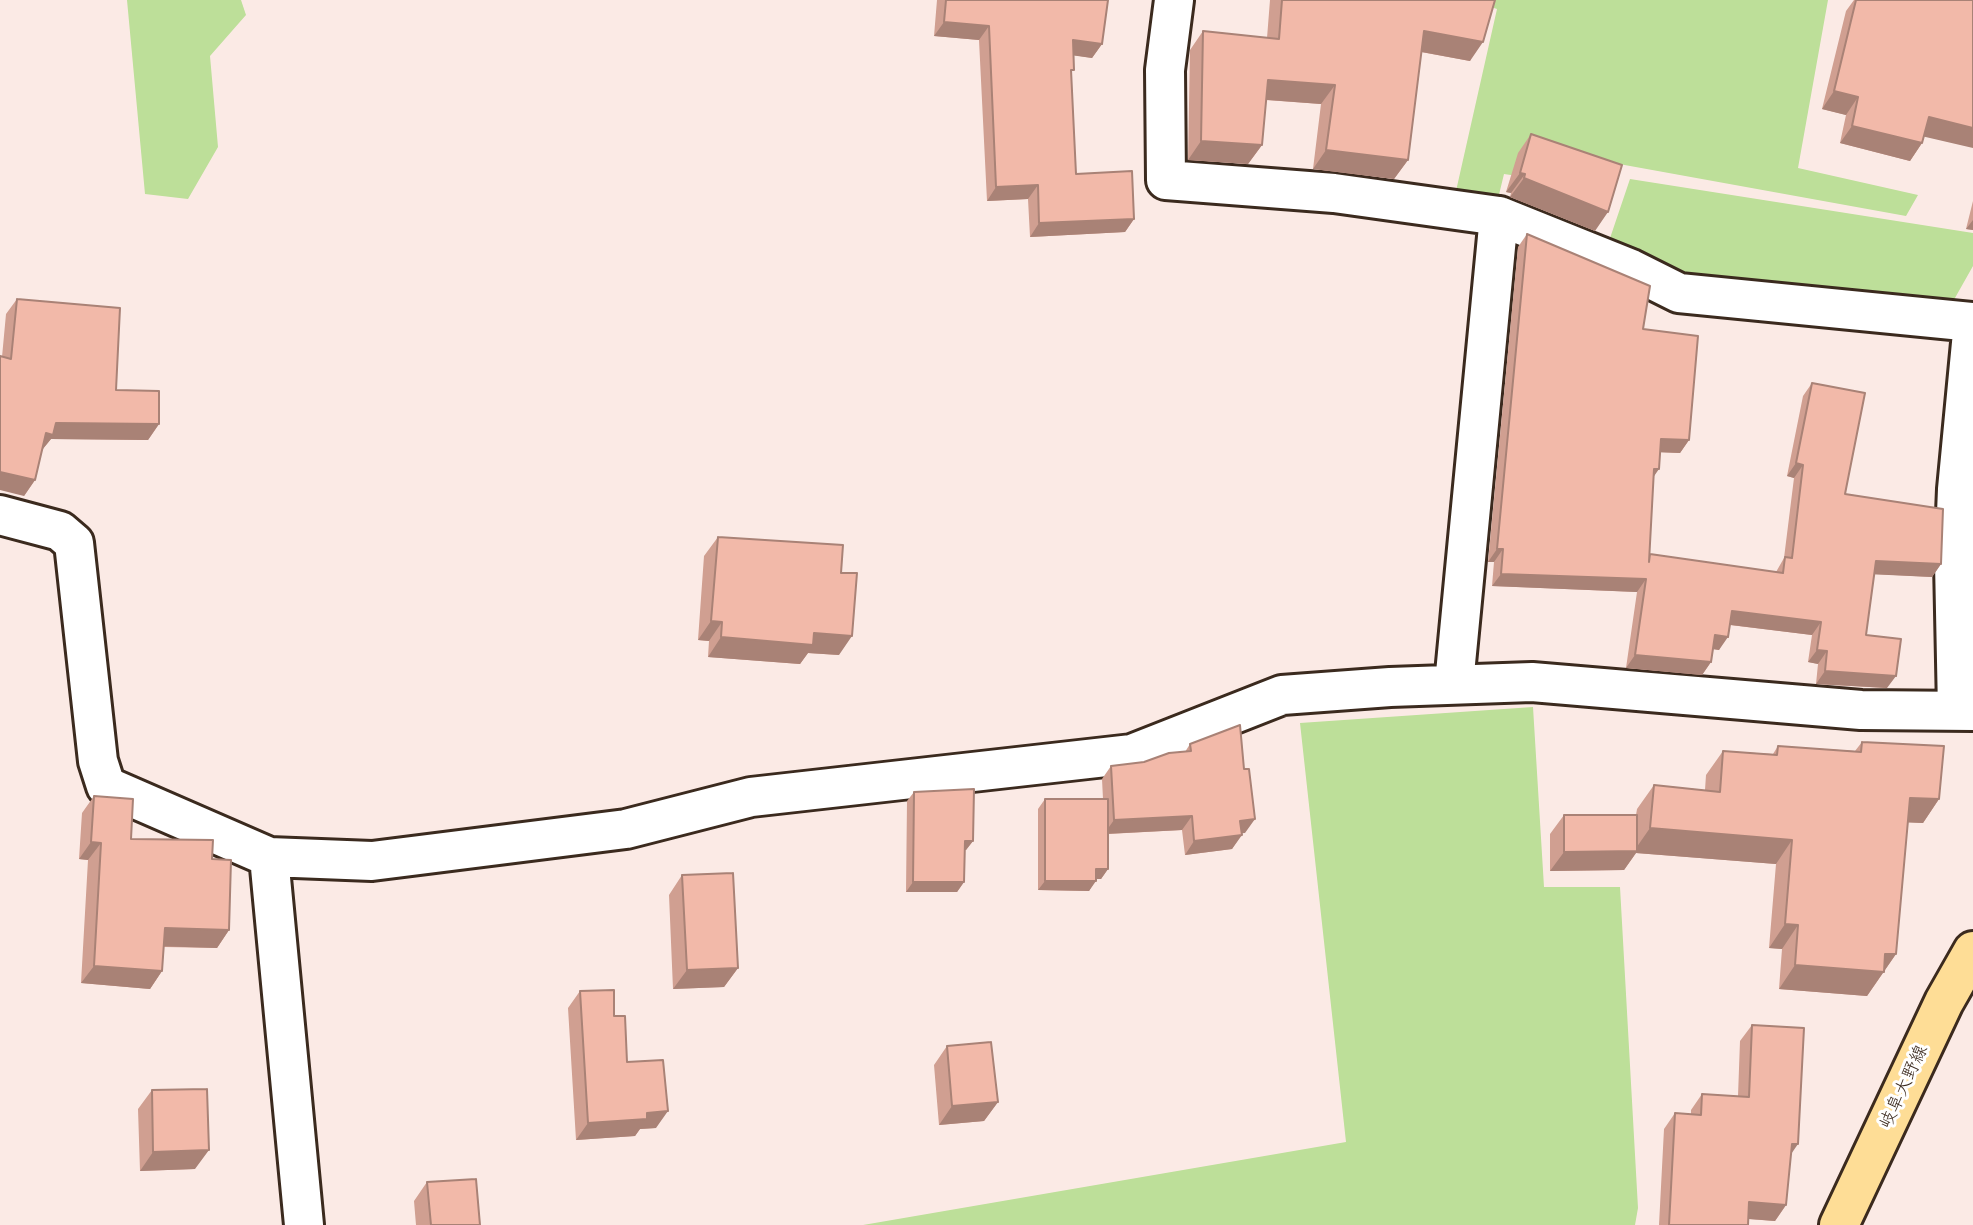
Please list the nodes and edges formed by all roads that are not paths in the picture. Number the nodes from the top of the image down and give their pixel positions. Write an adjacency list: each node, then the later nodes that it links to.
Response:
1 (1174, 0): 2 (street)
2 (1499, 216): 3 (street); 5 (street)
3 (1973, 322): 6 (street)
4 (0, 515): 7 (street)
5 (1454, 684): 6 (street); 7 (street)
6 (1965, 711)
7 (269, 858): 9 (street)
8 (1973, 951): 10 (main road, 岐阜大野線)
9 (304, 1225)
10 (1839, 1225)

